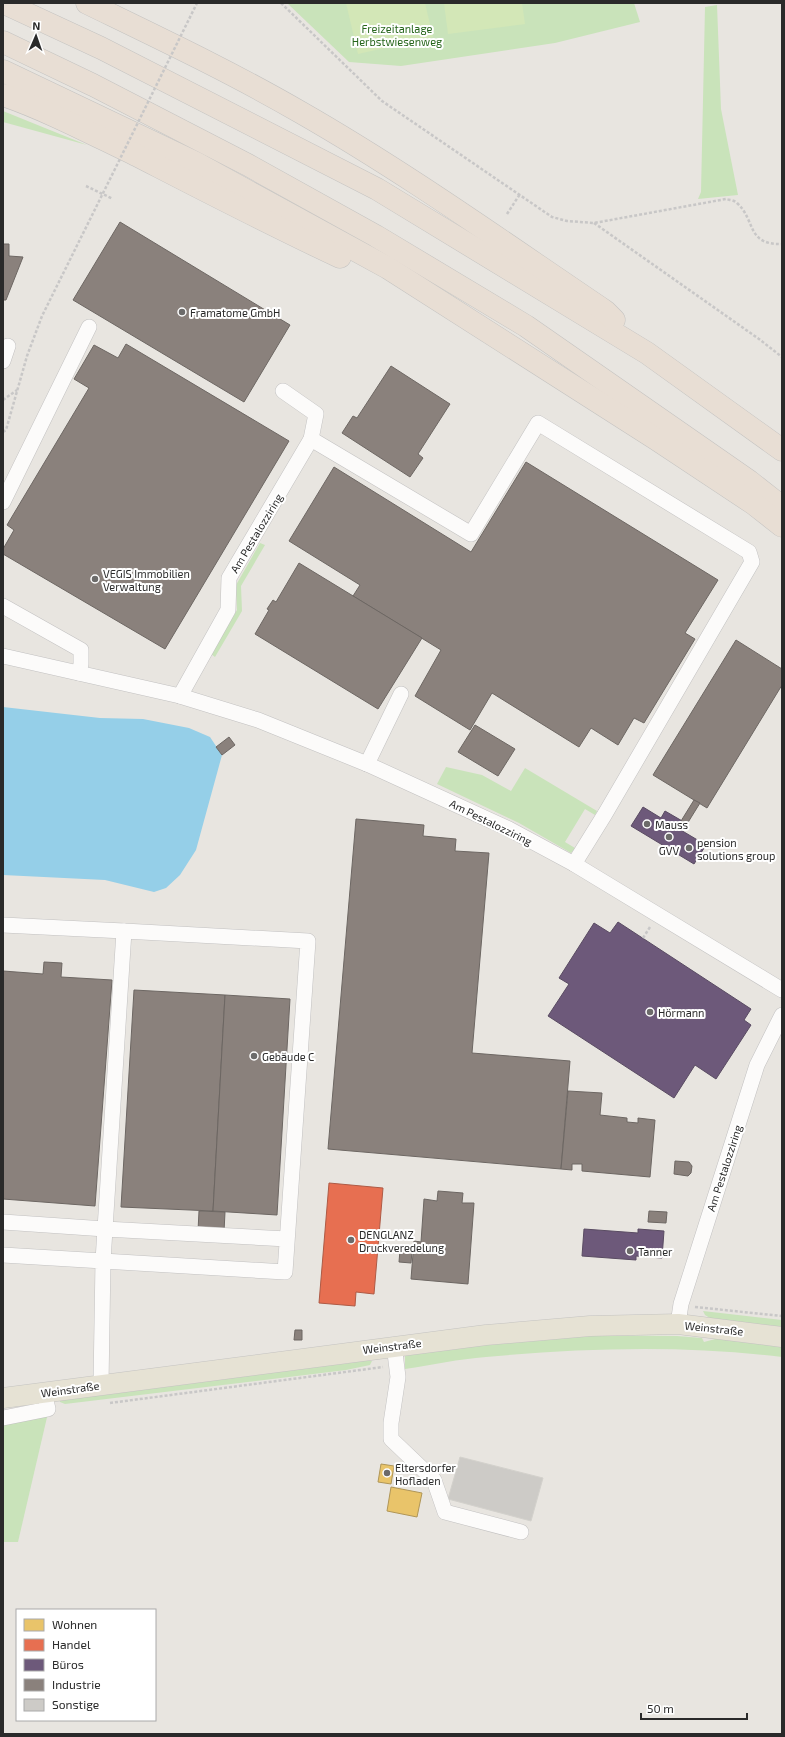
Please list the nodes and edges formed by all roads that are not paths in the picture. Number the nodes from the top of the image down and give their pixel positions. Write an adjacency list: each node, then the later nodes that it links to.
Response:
1 (4, 3): 9 (highway)
2 (87, 3): 9 (highway)
3 (3, 42): 15 (highway)
4 (3, 71): 6 (highway)
5 (3, 95): 6 (highway)
6 (477, 325): 16 (highway)
7 (89, 327): 14 (street)
8 (8, 346): 10 (street)
9 (646, 353): 13 (highway)
10 (3, 361)
11 (283, 392): 12 (street, Am Pestalozziring)
12 (311, 439): 21 (street, Am Pestalozziring); 23 (street)
13 (782, 450)
14 (3, 502)
15 (782, 507)
16 (782, 526)
17 (3, 606): 19 (street)
18 (3, 656): 19 (street, Am Pestalozziring)
19 (79, 673): 21 (street, Am Pestalozziring)
20 (402, 694): 22 (street)
21 (180, 696): 22 (street, Am Pestalozziring)
22 (367, 764): 23 (street, Am Pestalozziring)
23 (574, 864): 26 (street, Am Pestalozziring)
24 (3, 925): 25 (street)
25 (124, 931): 29 (street); 30 (street)
26 (782, 990)
27 (782, 1015): 33 (street, Am Pestalozziring)
28 (3, 1222): 29 (street)
29 (105, 1229): 30 (street); 32 (street)
30 (287, 1239): 32 (street)
31 (3, 1255): 32 (street)
32 (103, 1261): 36 (street)
33 (678, 1324): 34 (main road, Weinstraße); 35 (main road, Weinstraße)
34 (782, 1337)
35 (394, 1346): 36 (main road, Weinstraße); 40 (street)
36 (101, 1384): 37 (main road, Weinstraße)
37 (44, 1392): 38 (main road, Weinstraße); 39 (street)
38 (3, 1398)
39 (3, 1418)
40 (521, 1532)

